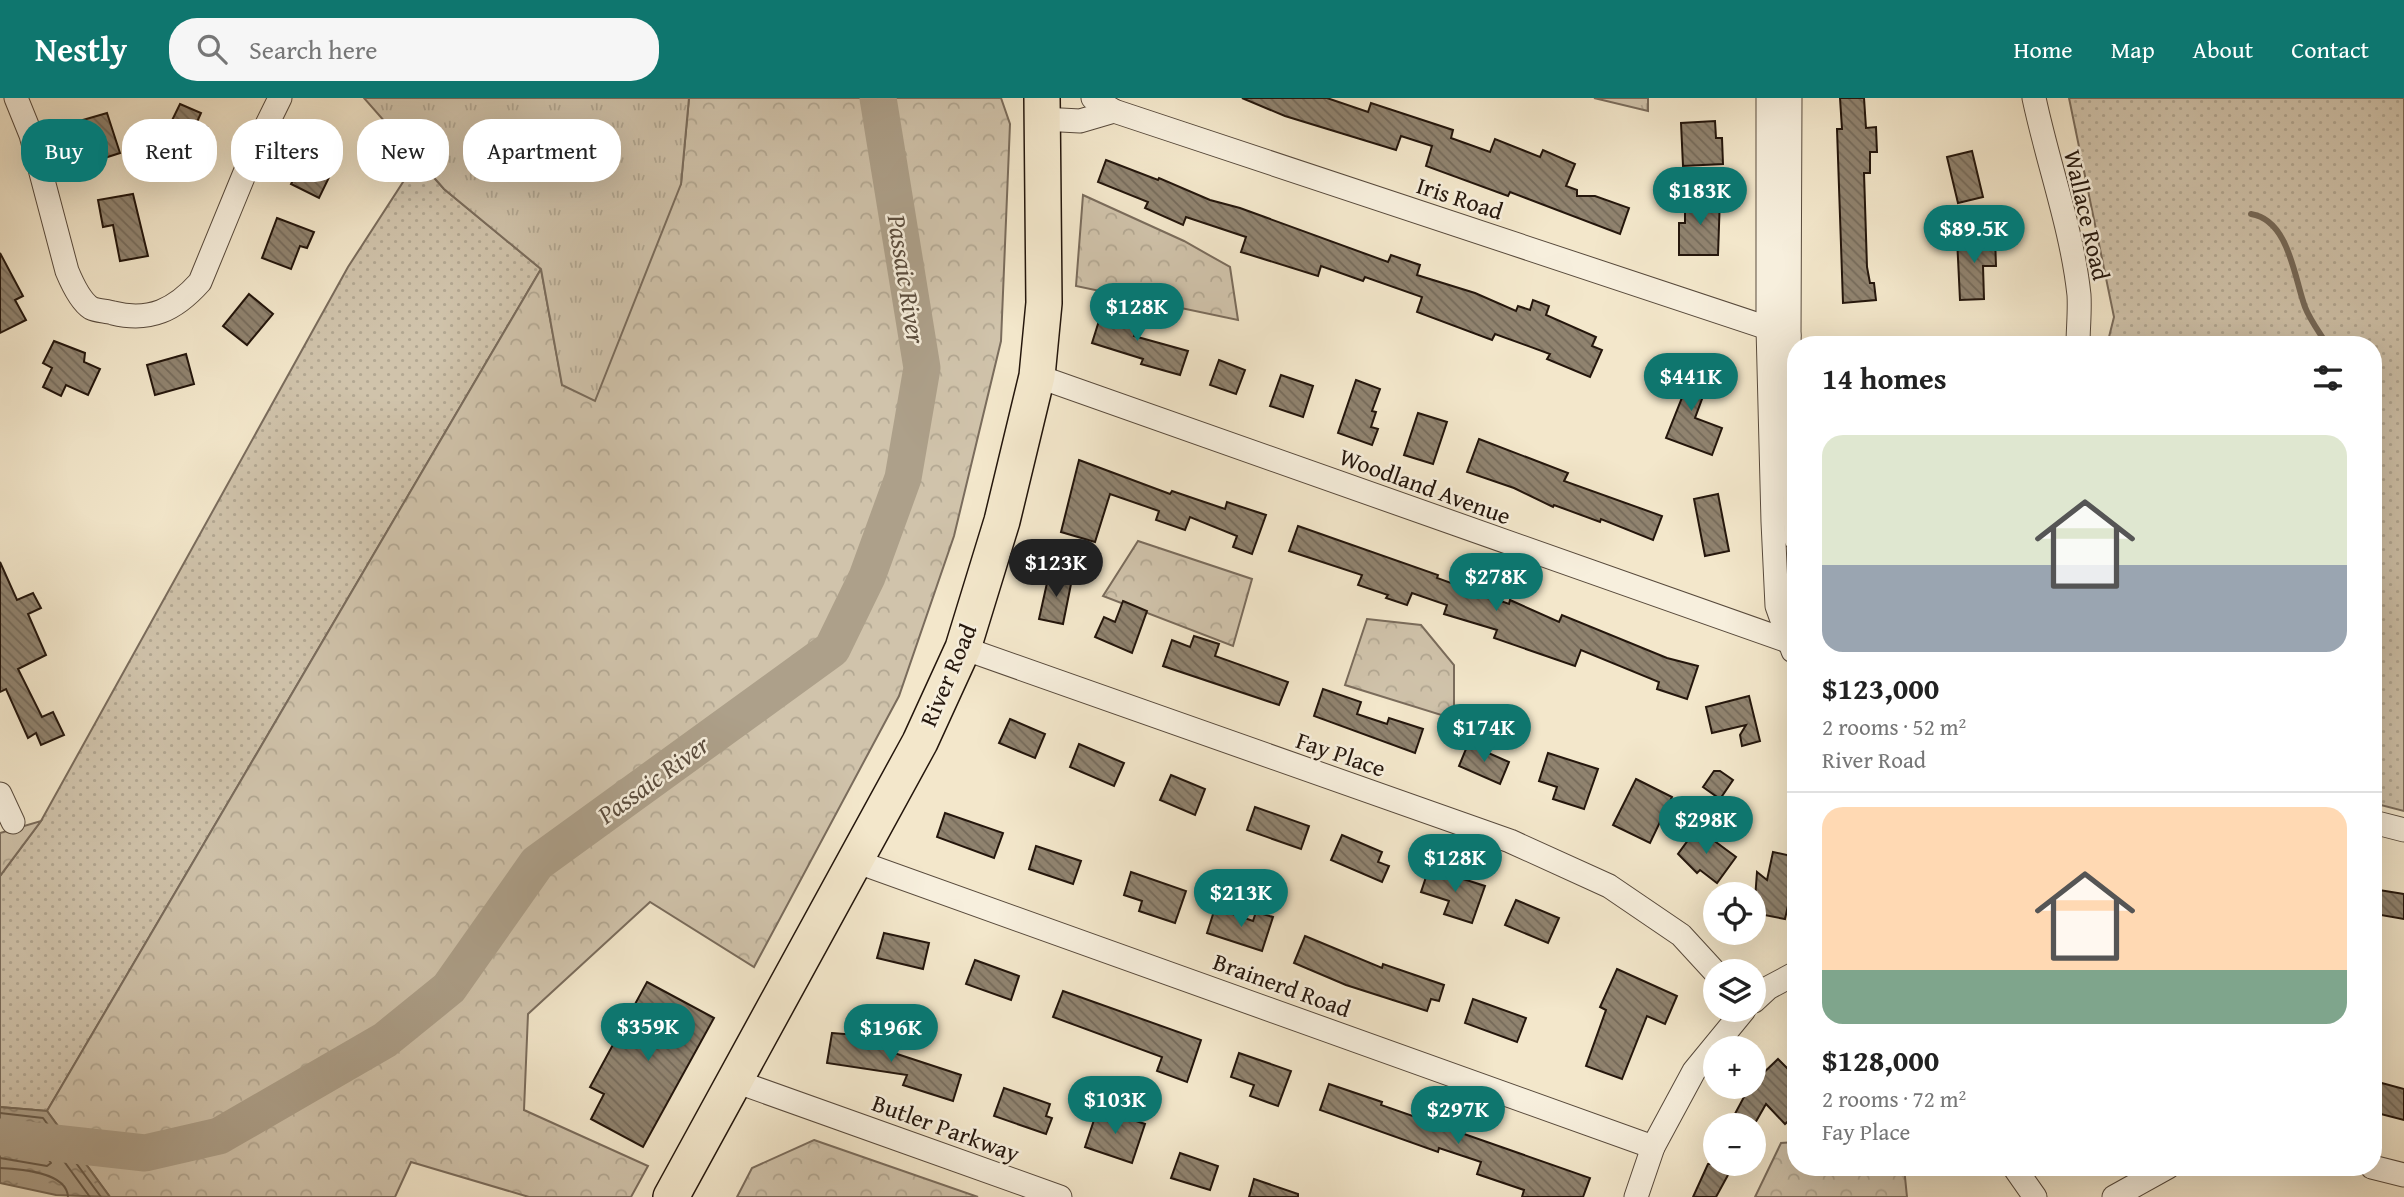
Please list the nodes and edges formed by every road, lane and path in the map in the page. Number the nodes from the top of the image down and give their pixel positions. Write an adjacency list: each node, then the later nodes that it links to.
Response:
1 (16, 98): 2 (street)
2 (280, 98)
3 (1093, 98): 8 (street, Iris Road)
4 (1768, 98): 9 (street)
5 (1790, 98): 9 (street)
6 (2034, 98): 10 (street, Wallace Road)
7 (1042, 109): 8 (street); 11 (main road, River Road)
8 (1114, 111): 9 (street, Iris Road)
9 (1778, 332): 12 (street); 13 (street)
10 (2078, 336)
11 (1037, 376): 14 (street, Woodland Avenue); 15 (main road, River Road)
12 (1787, 436)
13 (1787, 628)
14 (1787, 641)
15 (963, 648): 20 (main road, River Road); 21 (street, Fay Place)
16 (0, 794): 17 (street)
17 (13, 822)
18 (2382, 824): 19 (street)
19 (2404, 830)
20 (855, 861): 25 (main road, River Road); 26 (street, Brainerd Road)
21 (1703, 959)
22 (1787, 978): 23 (street)
23 (1766, 990)
24 (1734, 1022): 26 (street)
25 (735, 1081): 31 (main road, River Road); 32 (street, Butler Parkway)
26 (1653, 1146): 33 (street)
27 (2382, 1170): 28 (street)
28 (2404, 1175)
29 (2020, 1176): 34 (street)
30 (2152, 1176): 35 (street)
31 (671, 1197)
32 (1060, 1197)
33 (1636, 1197)
34 (2035, 1197)
35 (2114, 1197)

